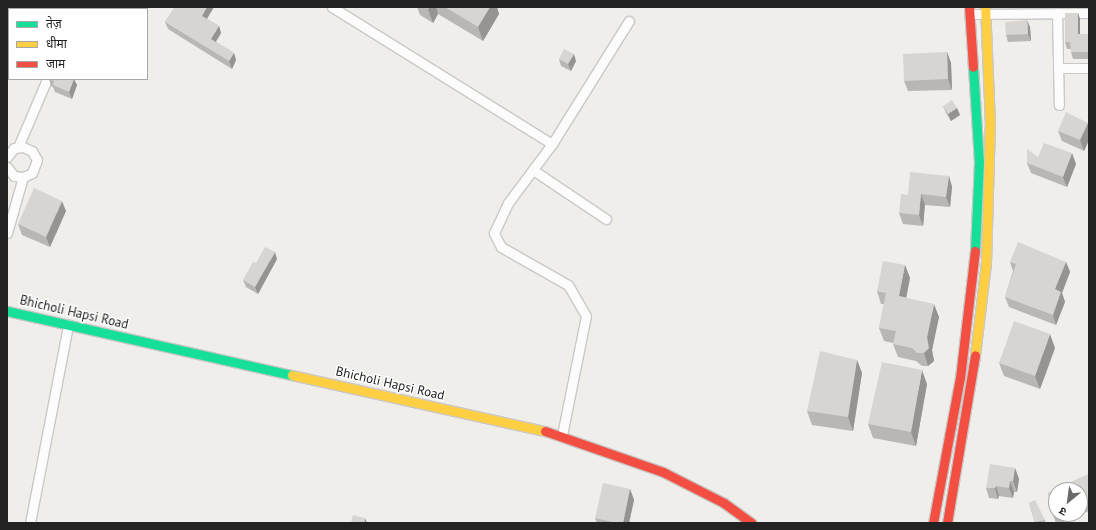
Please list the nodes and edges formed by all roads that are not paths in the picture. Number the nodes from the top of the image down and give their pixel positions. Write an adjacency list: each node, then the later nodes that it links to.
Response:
1 (332, 7): 11 (street)
2 (970, 11): 3 (street); 24 (street)
3 (985, 11): 4 (street); 25 (street)
4 (1060, 11): 5 (street); 7 (street)
5 (1089, 13)
6 (629, 21): 11 (street)
7 (1058, 68): 8 (street); 10 (street)
8 (1089, 68)
9 (46, 80): 12 (street)
10 (1059, 105)
11 (552, 144): 15 (street)
12 (13, 147): 13 (street); 16 (street)
13 (7, 156)
14 (7, 167): 16 (street)
15 (533, 170): 17 (street); 21 (street)
16 (23, 177): 18 (street)
17 (606, 219)
18 (7, 233)
19 (7, 311): 20 (street, Bhicholi Hapsi Road)
20 (68, 325): 21 (street, Bhicholi Hapsi Road); 22 (street)
21 (562, 435): 23 (street, Bhicholi Hapsi Road)
22 (30, 523)
23 (752, 523)
24 (933, 523)
25 (947, 523)

